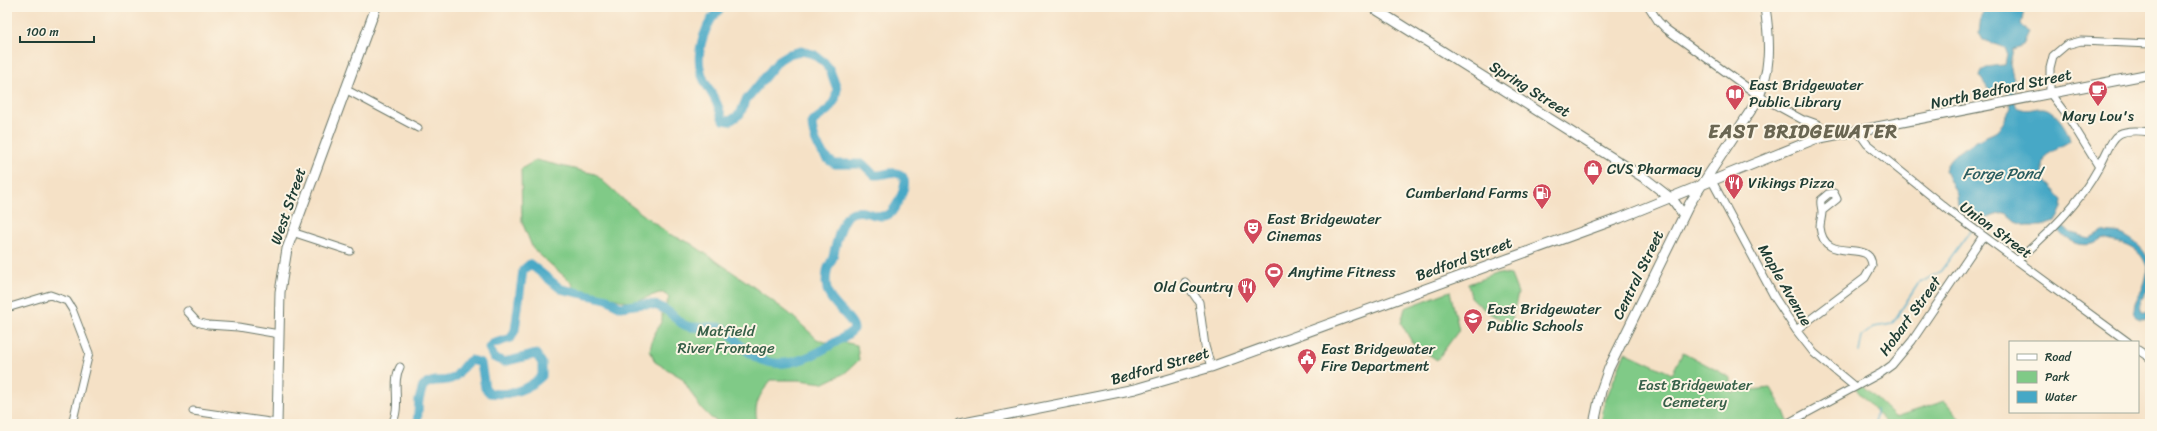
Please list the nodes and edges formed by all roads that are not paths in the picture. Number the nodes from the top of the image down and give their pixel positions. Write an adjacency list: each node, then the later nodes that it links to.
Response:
1 (376, 7): 7 (main road, West Street)
2 (1372, 7): 19 (main road, Spring Street)
3 (1649, 7): 9 (street)
4 (1764, 7): 9 (main road, Central Street)
5 (2150, 44): 8 (street)
6 (2150, 74): 8 (main road, North Bedford Street)
7 (345, 89): 11 (street); 22 (main road, West Street)
8 (2050, 93): 12 (main road, North Bedford Street); 16 (street)
9 (1759, 96): 10 (street); 18 (main road, Central Street)
10 (1803, 120): 14 (street); 15 (street)
11 (418, 128)
12 (1857, 130): 14 (main road, Bedford Street); 23 (street, Union Street)
13 (2150, 132): 16 (street)
14 (1830, 135): 15 (main road, Bedford Street)
15 (1817, 138): 17 (main road, Bedford Street)
16 (2099, 167): 25 (street)
17 (1712, 181): 18 (main road, Bedford Street); 29 (street, Maple Avenue)
18 (1700, 186): 19 (main road, Bedford Street); 21 (main road, Central Street)
19 (1671, 198): 21 (main road, Spring Street); 35 (main road, Bedford Street)
20 (1822, 211): 29 (street)
21 (1684, 214): 43 (main road, Central Street)
22 (292, 232): 24 (street); 30 (main road, West Street)
23 (1983, 236): 25 (street, Union Street); 36 (street, Hobart Street)
24 (350, 251)
25 (2017, 261): 31 (street, Union Street)
26 (1185, 282): 35 (street)
27 (7, 308): 40 (street)
28 (187, 311): 30 (street)
29 (1796, 330): 36 (street, Maple Avenue)
30 (279, 334): 39 (main road, West Street)
31 (2127, 341)
32 (2139, 351): 33 (street)
33 (2150, 358)
34 (400, 367): 41 (street)
35 (1211, 367): 42 (main road, Bedford Street)
36 (1855, 387): 38 (street, Hobart Street)
37 (193, 411): 39 (street)
38 (1790, 422)
39 (277, 423)
40 (72, 424)
41 (392, 424)
42 (959, 424)
43 (1594, 424)

